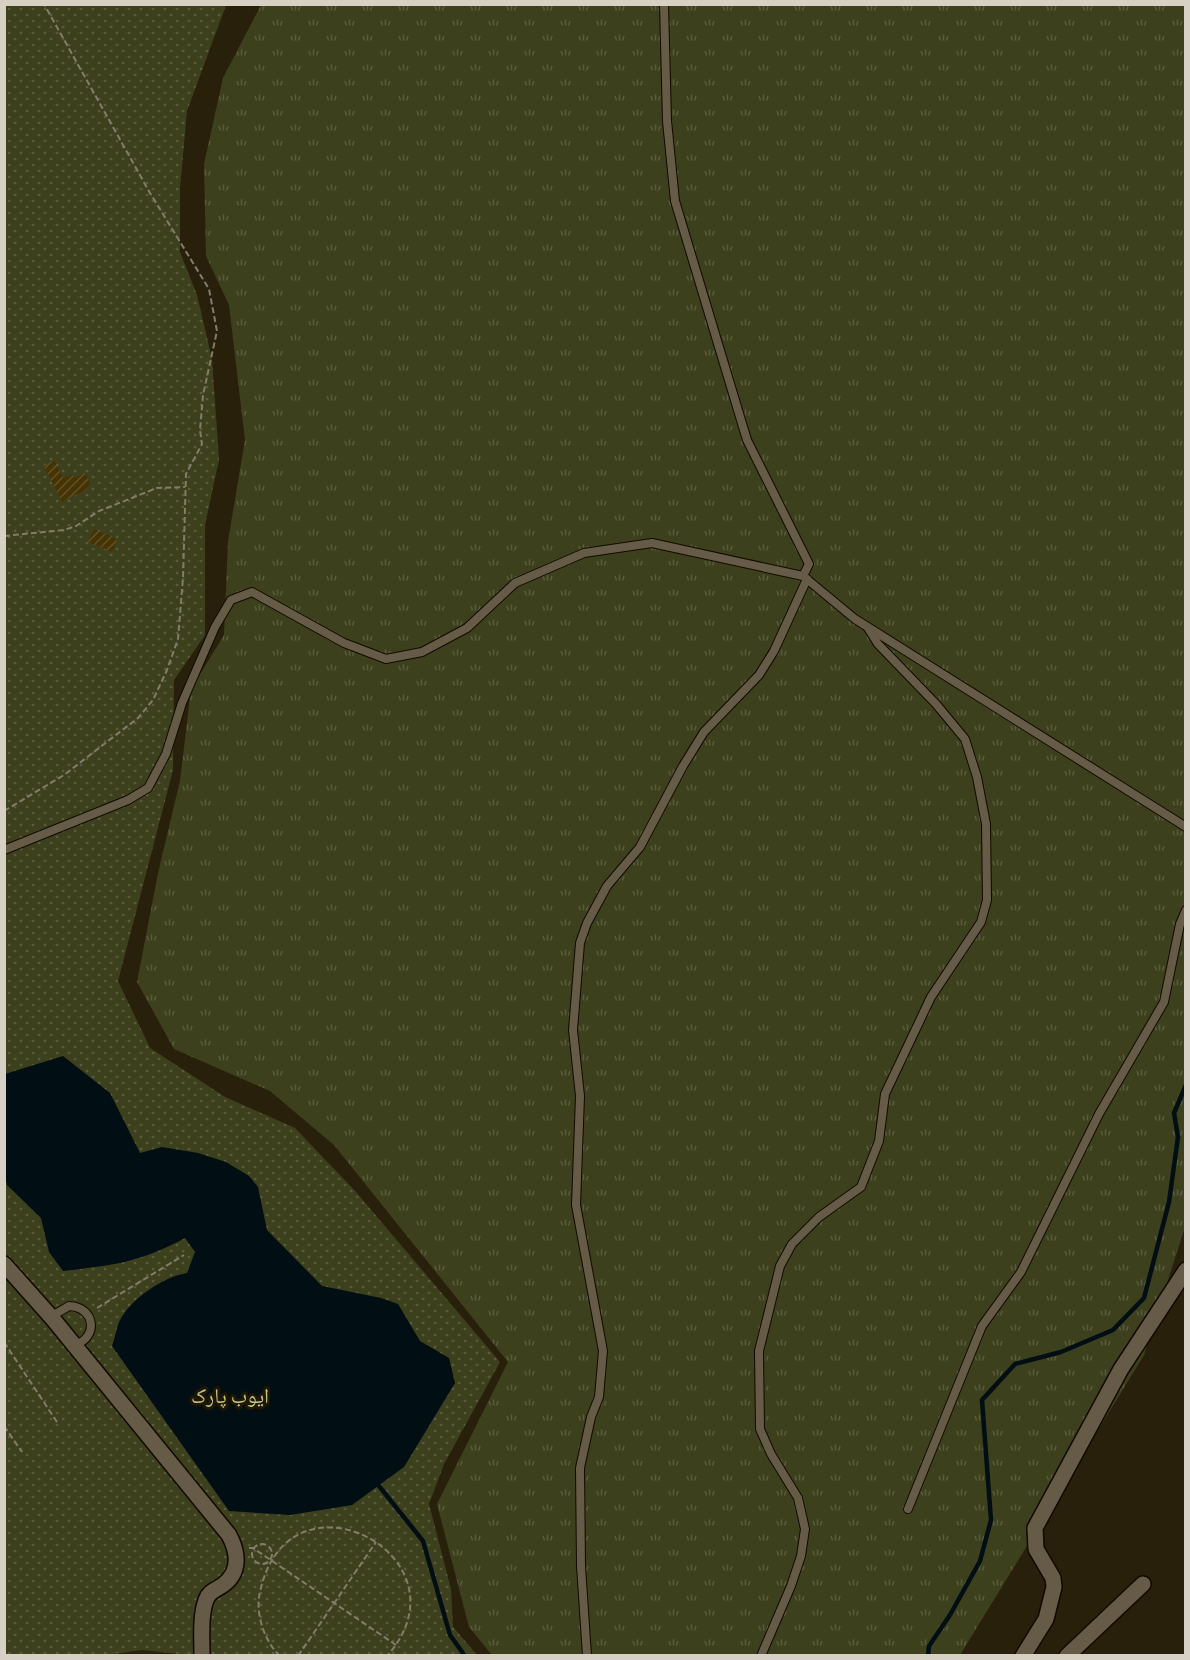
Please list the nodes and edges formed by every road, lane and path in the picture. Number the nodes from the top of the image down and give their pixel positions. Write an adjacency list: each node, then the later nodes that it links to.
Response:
1 (44, 4): 3 (path)
2 (664, 4): 5 (lane)
3 (185, 486): 4 (path); 7 (path)
4 (4, 536)
5 (805, 578): 6 (lane); 9 (lane); 33 (lane)
6 (868, 627): 8 (lane); 34 (lane)
7 (4, 811)
8 (1185, 827)
9 (4, 850)
10 (1185, 910): 21 (lane)
11 (184, 1255): 14 (path)
12 (4, 1264): 15 (street)
13 (1183, 1281): 35 (street)
14 (88, 1314): 15 (lane); 17 (lane)
15 (53, 1319): 17 (street)
16 (4, 1342): 18 (path)
17 (75, 1345): 23 (street)
18 (57, 1422)
19 (4, 1426): 20 (path)
20 (22, 1452)
21 (908, 1509)
22 (377, 1541): 25 (path); 27 (path); 28 (path)
23 (235, 1547): 24 (path); 29 (street)
24 (254, 1548): 25 (path); 25 (path); 25 (path)
25 (271, 1559): 27 (path); 30 (path)
26 (1143, 1584): 36 (street)
27 (334, 1603): 28 (path); 31 (path)
28 (396, 1645): 32 (path)
29 (202, 1656)
30 (280, 1656)
31 (298, 1656)
32 (387, 1656)
33 (587, 1656)
34 (761, 1656)
35 (1023, 1656)
36 (1067, 1656)

